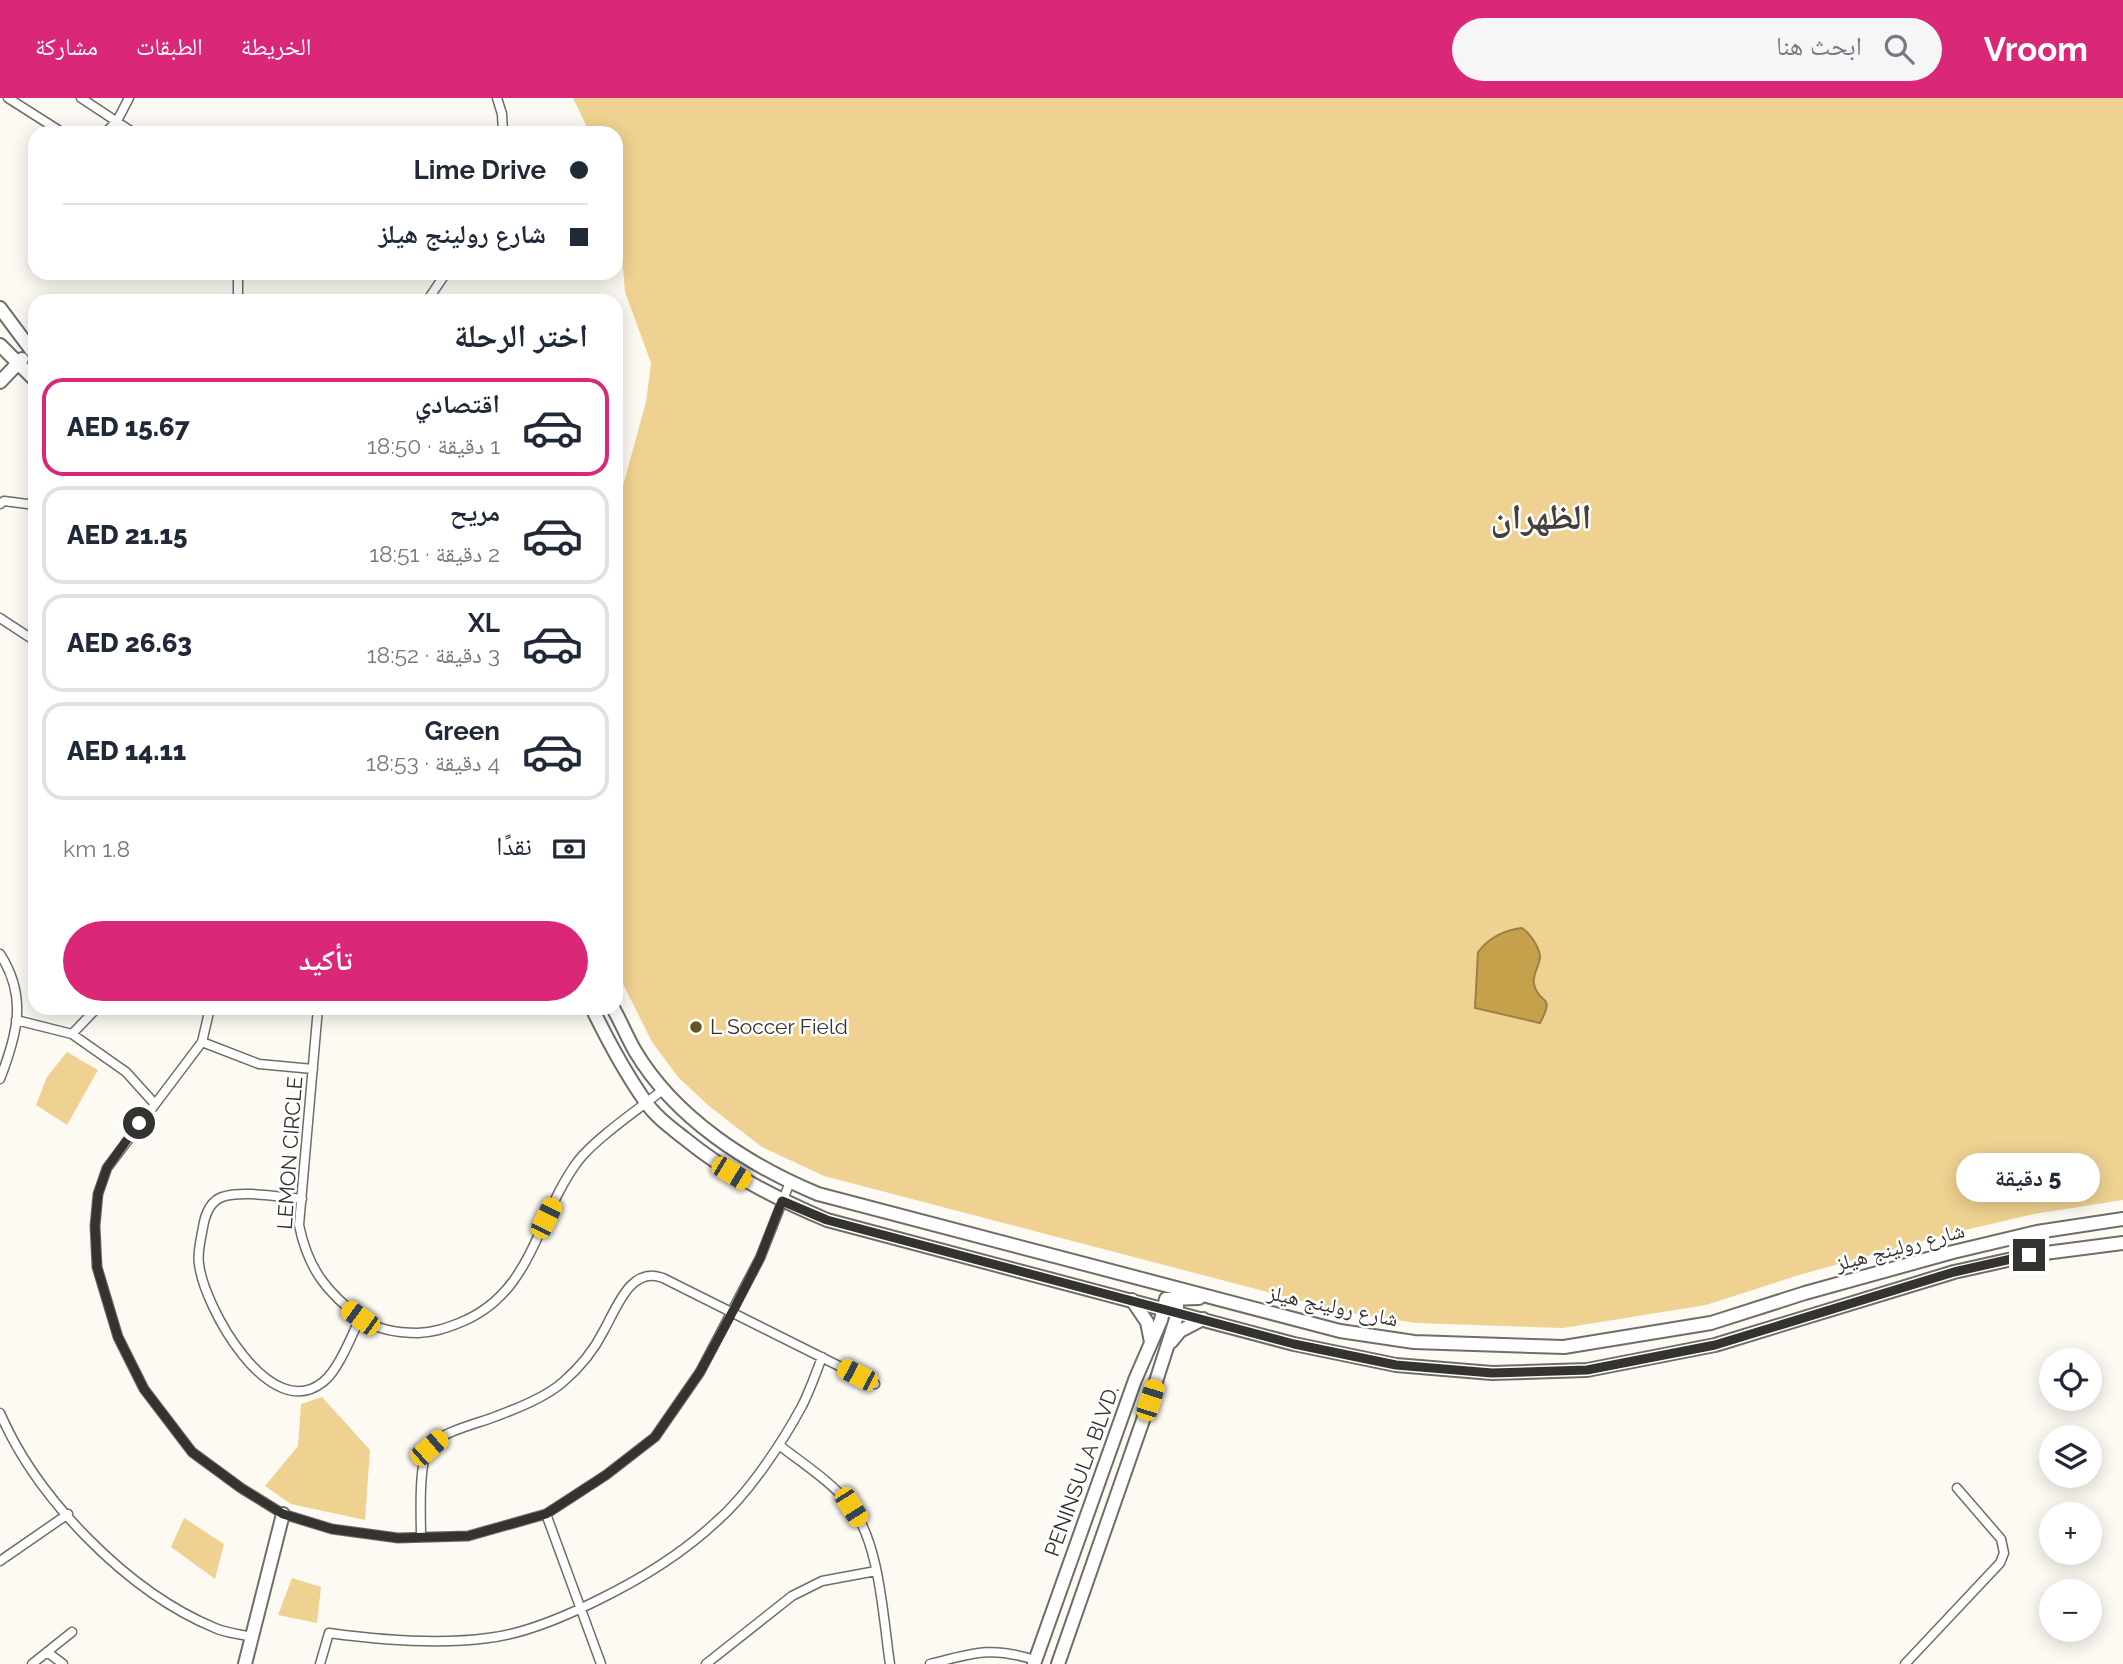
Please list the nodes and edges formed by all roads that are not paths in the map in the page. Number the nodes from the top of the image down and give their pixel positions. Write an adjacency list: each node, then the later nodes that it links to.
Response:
1 (8, 98): 6 (street)
2 (81, 98): 5 (street)
3 (129, 98): 5 (street)
4 (497, 98): 9 (street)
5 (117, 121): 7 (street); 8 (street)
6 (52, 126)
7 (112, 126)
8 (124, 126)
9 (503, 126)
10 (0, 308): 11 (main road)
11 (16, 332): 12 (main road); 13 (main road)
12 (28, 348)
13 (1, 349): 15 (main road)
14 (28, 356): 15 (main road)
15 (17, 364): 16 (main road); 17 (main road)
16 (28, 374)
17 (0, 382)
18 (0, 504): 19 (street)
19 (28, 504)
20 (0, 618): 21 (street)
21 (28, 636)
22 (0, 954): 28 (street)
23 (90, 1015): 29 (street)
24 (208, 1015): 30 (street)
25 (317, 1015): 31 (street, LEMON CIRCLE)
26 (595, 1015): 35 (main road, شارع رولينج هيلز)
27 (617, 1015): 33 (main road, شارع رولينج هيلز)
28 (16, 1020): 29 (street); 32 (street)
29 (72, 1034): 34 (street)
30 (202, 1042): 31 (street); 34 (street)
31 (313, 1069): 37 (street, LEMON CIRCLE)
32 (0, 1079)
33 (664, 1089): 35 (street, LEMON CIRCLE); 36 (main road, شارع رولينج هيلز)
34 (154, 1103): 60 (street)
35 (646, 1103): 38 (main road, شارع رولينج هيلز); 50 (street, LEMON CIRCLE)
36 (790, 1182): 38 (street); 40 (main road, شارع رولينج هيلز)
37 (302, 1199): 50 (street, LEMON CIRCLE); 50 (street)
38 (782, 1201): 42 (main road, شارع رولينج هيلز); 48 (street)
39 (2123, 1219): 44 (main road, شارع رولينج هيلز)
40 (985, 1237): 42 (main road); 43 (main road, شارع رولينج هيلز)
41 (2123, 1243): 49 (main road, شارع رولينج هيلز)
42 (978, 1259): 46 (main road, شارع رولينج هيلز)
43 (1161, 1284): 44 (main road, شارع رولينج هيلز); 45 (main road)
44 (1213, 1298): 45 (main road)
45 (1173, 1299): 47 (main road, PENINSULA BLVD.)
46 (1132, 1300): 47 (main road, شارع رولينج هيلز); 51 (main road)
47 (1166, 1310): 49 (main road, شارع رولينج هيلز); 51 (main road, PENINSULA BLVD.); 52 (main road, PENINSULA BLVD.)
48 (733, 1311): 53 (street); 61 (street); 62 (street)
49 (1203, 1320): 52 (main road)
50 (361, 1322)
51 (1151, 1342): 69 (main road, PENINSULA BLVD.)
52 (1169, 1345): 78 (main road, PENINSULA BLVD.)
53 (822, 1357): 54 (street); 57 (street)
54 (875, 1384)
55 (0, 1413): 56 (street)
56 (4, 1433): 59 (street)
57 (779, 1445): 64 (street); 65 (street)
58 (1956, 1488): 79 (street)
59 (68, 1514): 63 (street); 67 (street)
60 (283, 1514): 62 (street); 67 (main road)
61 (546, 1514): 62 (street); 65 (street)
62 (421, 1537)
63 (0, 1561)
64 (876, 1572): 75 (street); 76 (street)
65 (580, 1609): 73 (street); 74 (street)
66 (72, 1632): 68 (street)
67 (252, 1637): 72 (main road)
68 (47, 1652): 70 (street); 71 (street)
69 (1035, 1662): 77 (street)
70 (32, 1664)
71 (63, 1664)
72 (245, 1664)
73 (320, 1664)
74 (601, 1664)
75 (706, 1664)
76 (890, 1664)
77 (930, 1664)
78 (1058, 1664)
79 (1905, 1664)

